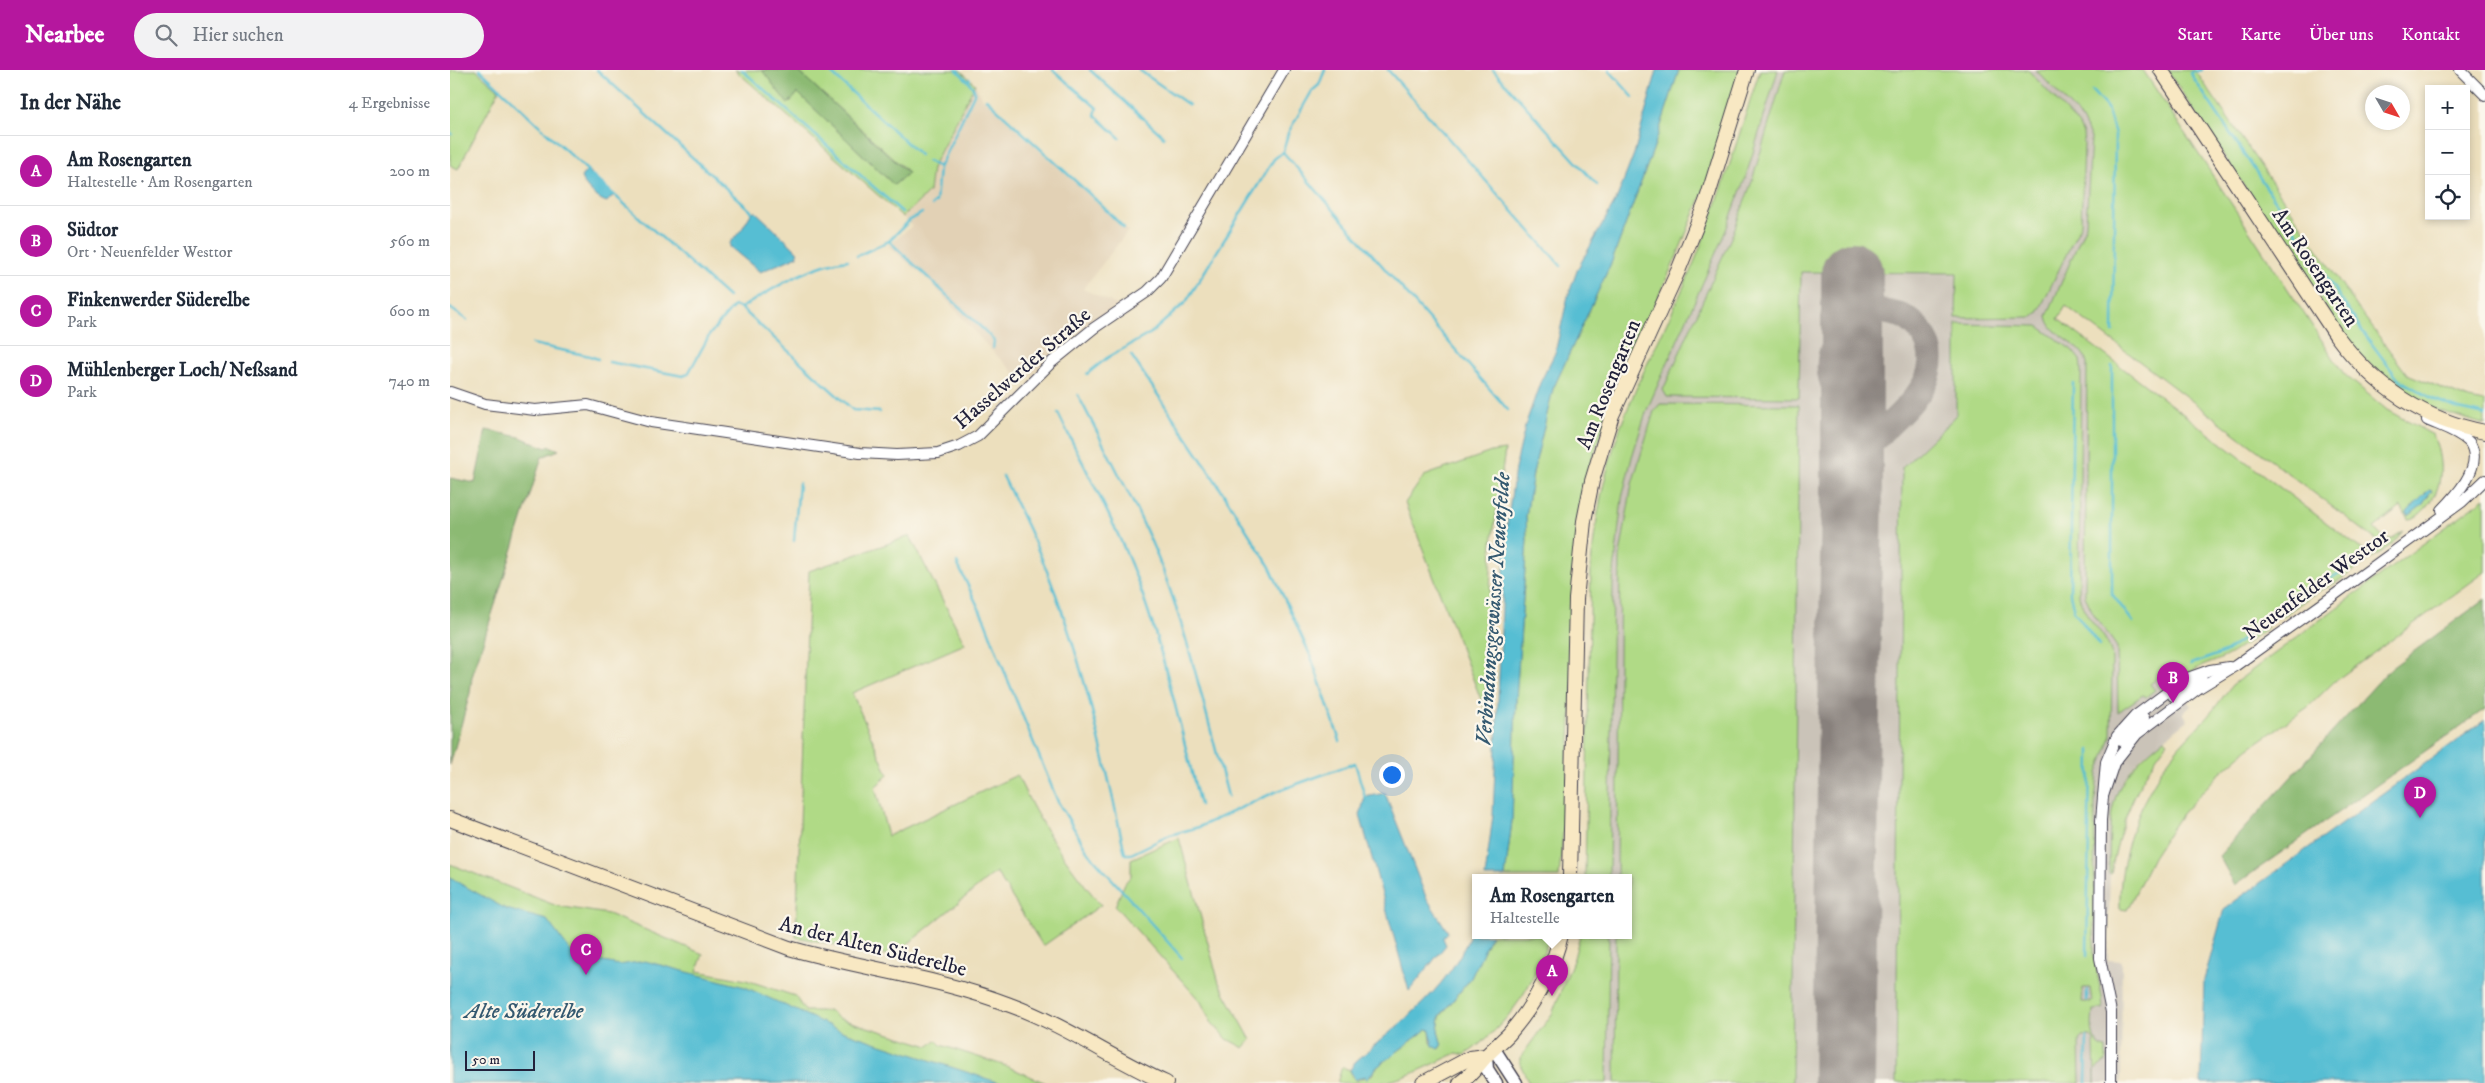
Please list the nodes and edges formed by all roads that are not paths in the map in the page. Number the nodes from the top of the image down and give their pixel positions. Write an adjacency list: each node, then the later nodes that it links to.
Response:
1 (1284, 70): 6 (street, Hasselwerder Straße)
2 (1747, 70): 14 (main road, Am Rosengarten)
3 (2160, 70): 7 (main road, Am Rosengarten)
4 (2460, 70): 5 (street)
5 (2485, 95)
6 (450, 392)
7 (2412, 406): 8 (main road, Am Rosengarten); 10 (street, Neuenfelder Westtor)
8 (2485, 432)
9 (2485, 480): 10 (street, Neuenfelder Westtor)
10 (2420, 532): 11 (street, Neuenfelder Westtor)
11 (2235, 666): 12 (street, Neuenfelder Westtor); 12 (street, Neuenfelder Westtor)
12 (2103, 796): 22 (street, Neuenfelder Westtor)
13 (450, 819): 17 (main road, An der Alten Süderelbe)
14 (1570, 874)
15 (1560, 939): 16 (main road)
16 (1490, 1052): 18 (main road); 19 (main road); 20 (street); 21 (street)
17 (1166, 1083)
18 (1423, 1083)
19 (1460, 1083)
20 (1496, 1083)
21 (1516, 1083)
22 (2111, 1083)

